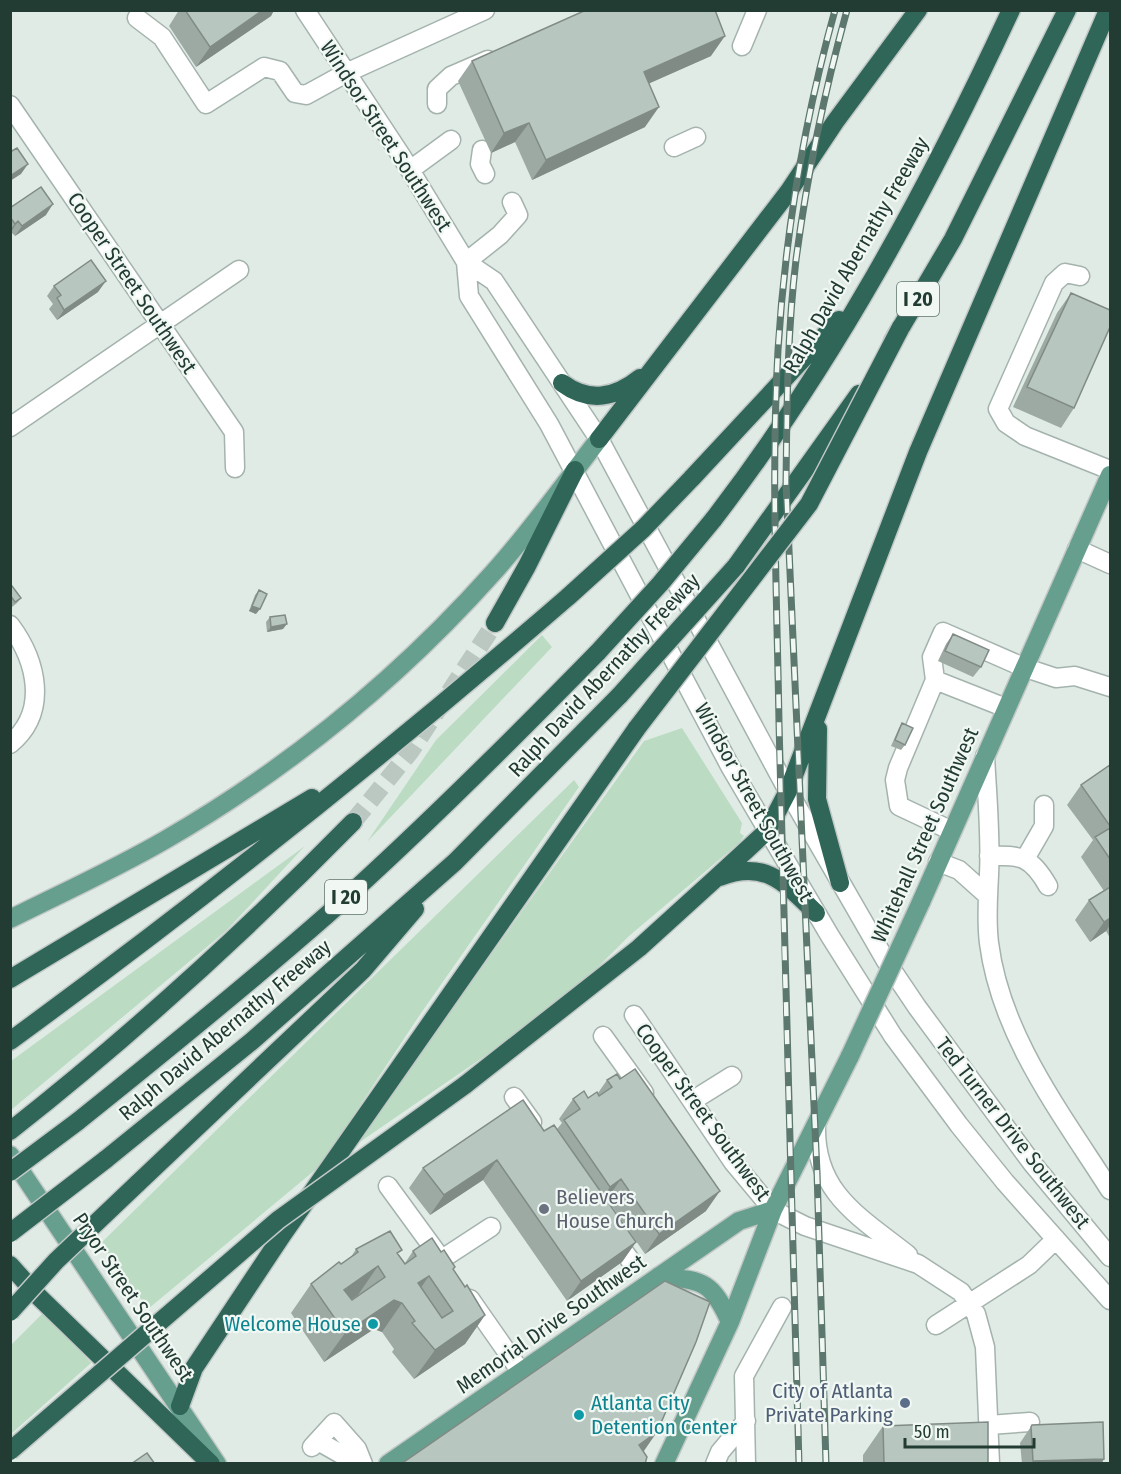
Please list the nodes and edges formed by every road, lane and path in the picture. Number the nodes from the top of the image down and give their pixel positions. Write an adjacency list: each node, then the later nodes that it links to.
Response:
1 (304, 10): 11 (street, Windsor Street Southwest)
2 (757, 10): 9 (street)
3 (918, 10): 27 (highway)
4 (1011, 10): 24 (highway, Ralph David Abernathy Freeway / I 20)
5 (1066, 10): 26 (highway, Ralph David Abernathy Freeway / I 20)
6 (1108, 10): 42 (highway)
7 (478, 12): 11 (street)
8 (140, 13): 11 (street)
9 (742, 46)
10 (504, 53): 12 (street)
11 (346, 74): 18 (street, Windsor Street Southwest)
12 (437, 104)
13 (10, 105): 25 (street, Cooper Street Southwest)
14 (696, 137): 16 (street)
15 (451, 140): 18 (street)
16 (674, 147)
17 (482, 150): 19 (street)
18 (410, 170): 21 (street, Windsor Street Southwest)
19 (485, 174)
20 (512, 202): 21 (street)
21 (466, 262): 28 (street, Windsor Street Southwest); 32 (street, Windsor Street Southwest)
22 (239, 270): 25 (street)
23 (1080, 276): 33 (street)
24 (865, 293): 46 (highway, bridge); 75 (highway, Ralph David Abernathy Freeway / I 20, bridge)
25 (160, 325): 29 (street); 31 (street, Cooper Street Southwest)
26 (902, 327): 54 (highway, Ralph David Abernathy Freeway / I 20, bridge); 96 (highway, bridge)
27 (659, 360): 28 (highway); 30 (highway)
28 (562, 383): 30 (street, Windsor Street Southwest)
29 (10, 427)
30 (599, 439): 32 (main road); 47 (street, Windsor Street Southwest)
31 (235, 468)
32 (575, 470): 37 (highway); 50 (street, Windsor Street Southwest); 61 (main road)
33 (1110, 470)
34 (1110, 475): 35 (main road, Whitehall Street Southwest)
35 (1077, 549): 36 (street); 39 (main road, Whitehall Street Southwest)
36 (1110, 564)
37 (495, 623)
38 (10, 626): 44 (street)
39 (1023, 668): 40 (street); 41 (street); 43 (main road, Whitehall Street Southwest)
40 (935, 680): 43 (street); 51 (street)
41 (1110, 687)
42 (820, 706): 47 (highway); 57 (highway)
43 (1006, 708): 45 (main road, Whitehall Street Southwest)
44 (10, 744)
45 (985, 756): 51 (main road, Whitehall Street Southwest); 52 (street, Ted Turner Drive Southwest)
46 (365, 766): 62 (highway); 66 (highway)
47 (788, 790): 50 (highway); 57 (street, Windsor Street Southwest)
48 (1044, 805): 53 (street)
49 (353, 822): 72 (highway)
50 (767, 831): 56 (highway); 60 (street, Windsor Street Southwest)
51 (952, 831): 55 (main road, Whitehall Street Southwest)
52 (989, 856): 53 (street); 59 (street, Ted Turner Drive Southwest)
53 (1025, 859): 58 (street)
54 (455, 862): 81 (highway, Ralph David Abernathy Freeway / I 20, bridge); 92 (highway, bridge)
55 (939, 862): 59 (street); 71 (main road, Whitehall Street Southwest, bridge)
56 (715, 879): 60 (highway); 100 (highway, bridge)
57 (840, 883): 63 (street, Windsor Street Southwest)
58 (1048, 886)
59 (987, 895): 77 (street, Ted Turner Drive Southwest)
60 (816, 913): 82 (street, Windsor Street Southwest)
61 (10, 919)
62 (14, 978)
63 (917, 1007): 83 (street, Ted Turner Drive Southwest)
64 (634, 1015): 69 (street, Cooper Street Southwest)
65 (603, 1036): 70 (street)
66 (10, 1041)
67 (732, 1076): 69 (street)
68 (514, 1097): 73 (street)
69 (692, 1101): 78 (street, Cooper Street Southwest)
70 (657, 1111)
71 (816, 1125): 78 (main road, Whitehall Street Southwest); 86 (street)
72 (10, 1131)
73 (541, 1135)
74 (10, 1155): 96 (main road, Pryor Street Southwest)
75 (10, 1172)
76 (388, 1186): 84 (street)
77 (1110, 1190)
78 (773, 1210): 86 (street); 88 (main road, Memorial Drive Southwest); 93 (main road, Whitehall Street Southwest)
79 (603, 1222): 85 (street)
80 (491, 1227): 84 (street)
81 (10, 1233)
82 (1056, 1239): 89 (street, Windsor Street Southwest); 90 (street)
83 (1110, 1257)
84 (442, 1259): 95 (street)
85 (630, 1260)
86 (918, 1264): 90 (street)
87 (10, 1265): 102 (highway)
88 (659, 1276): 93 (main road); 95 (main road, Memorial Drive Southwest)
89 (1110, 1300)
90 (968, 1302): 94 (street); 99 (street)
91 (782, 1307): 97 (street)
92 (10, 1312)
93 (730, 1322): 105 (main road, Whitehall Street Southwest)
94 (936, 1325)
95 (521, 1372): 104 (main road, Memorial Drive Southwest)
96 (180, 1407): 103 (main road, Pryor Street Southwest)
97 (746, 1421): 106 (street); 107 (street)
98 (1030, 1422): 99 (street)
99 (989, 1425): 108 (street)
100 (10, 1451)
101 (361, 1462): 101 (street)
102 (212, 1464)
103 (217, 1464)
104 (388, 1464)
105 (664, 1464)
106 (715, 1464)
107 (746, 1464)
108 (990, 1464)

